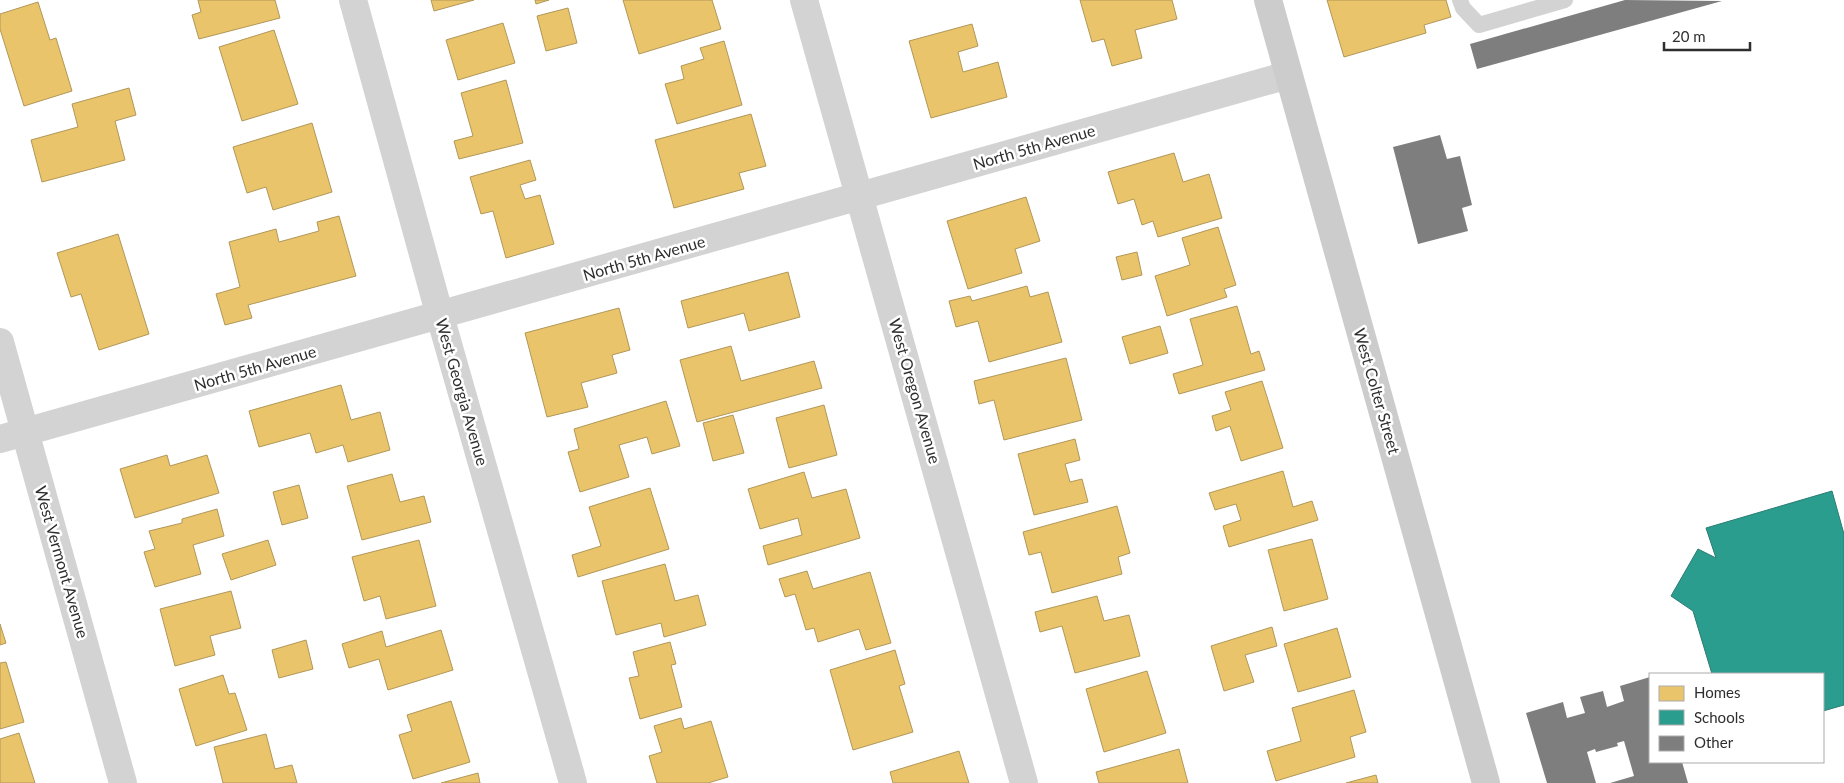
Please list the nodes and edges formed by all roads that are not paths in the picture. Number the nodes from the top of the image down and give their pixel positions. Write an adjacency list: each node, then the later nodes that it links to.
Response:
1 (353, 0): 8 (street, West Georgia Avenue)
2 (804, 0): 7 (street, West Oregon Avenue)
3 (1268, 0): 6 (street, West Colter Street)
4 (1460, 0): 5 (lane)
5 (1565, 0)
6 (1288, 75): 7 (street, North 5th Avenue); 14 (street, West Colter Street)
7 (860, 196): 8 (street, North 5th Avenue); 13 (street, West Oregon Avenue)
8 (440, 316): 10 (street, North 5th Avenue); 12 (street, West Georgia Avenue)
9 (0, 342): 10 (street, West Vermont Avenue)
10 (13, 436): 11 (street, West Vermont Avenue)
11 (123, 783)
12 (573, 783)
13 (1024, 783)
14 (1486, 783)

